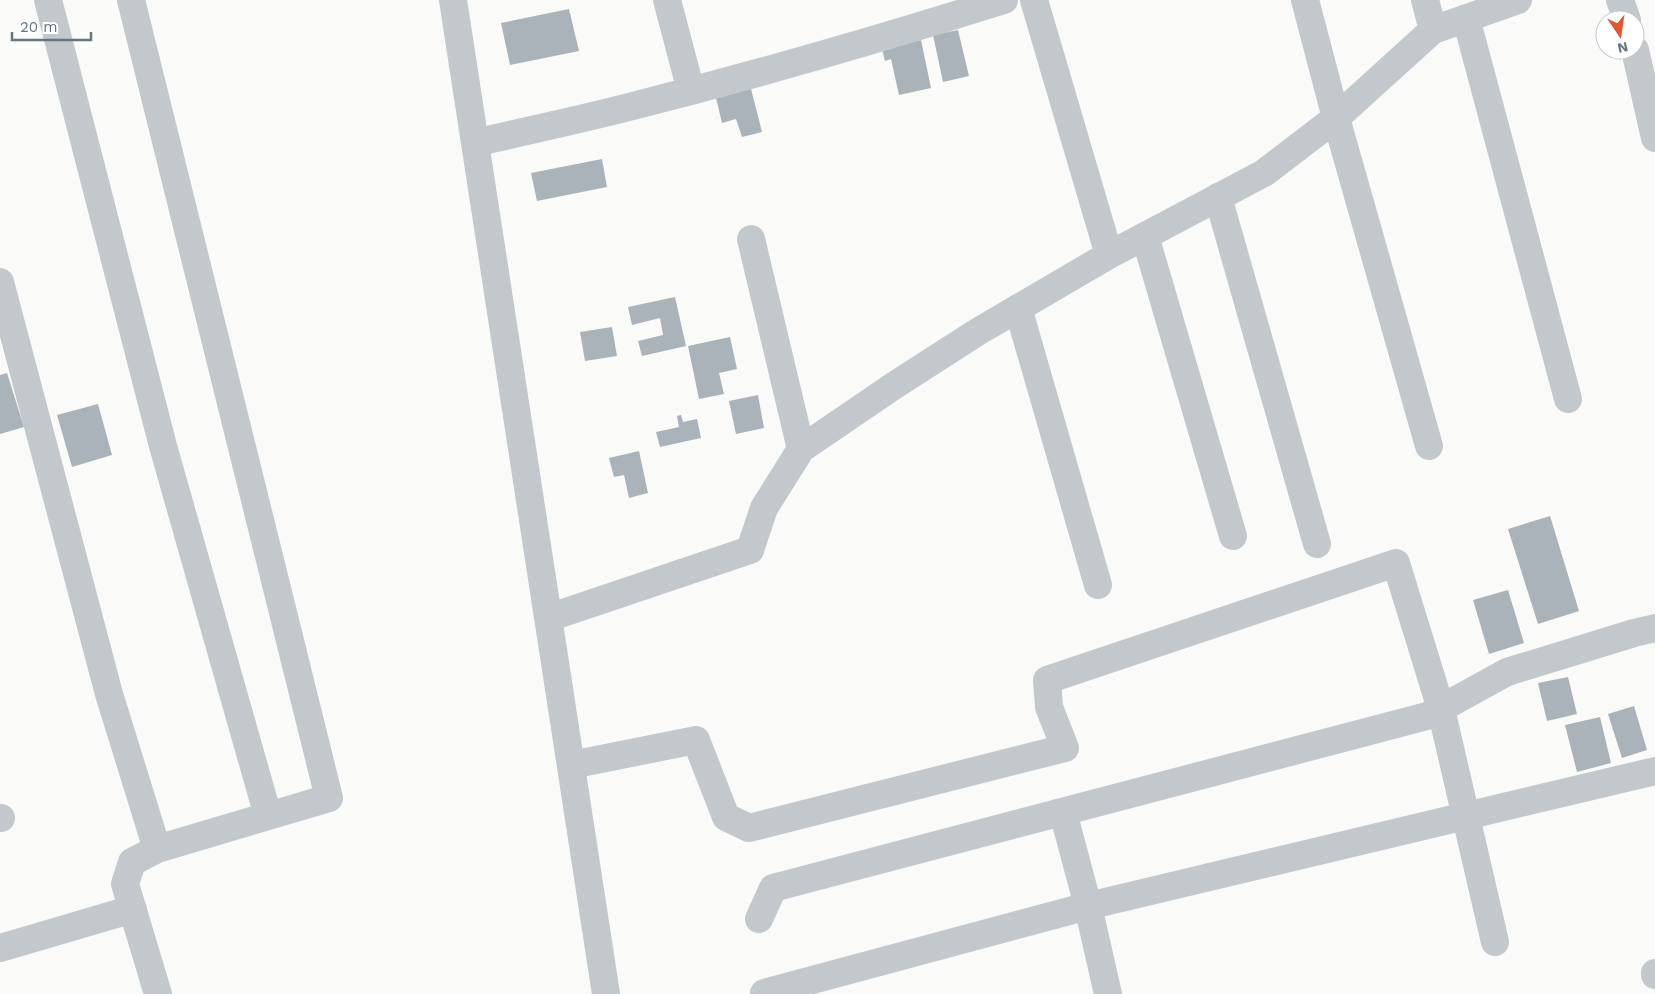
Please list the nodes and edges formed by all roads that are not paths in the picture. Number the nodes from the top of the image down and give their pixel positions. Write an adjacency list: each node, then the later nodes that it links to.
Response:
1 (48, 0): 35 (street)
2 (131, 0): 35 (street)
3 (452, 0): 16 (street)
4 (667, 0): 13 (street)
5 (1004, 0): 13 (street)
6 (1034, 0): 20 (street)
7 (1305, 0): 14 (street)
8 (1425, 0): 11 (street)
9 (1518, 0): 10 (street)
10 (1466, 18): 11 (street); 23 (street)
11 (1433, 30): 14 (street)
12 (1636, 60): 15 (street)
13 (691, 91): 16 (street)
14 (1336, 118): 17 (street); 24 (street)
15 (1655, 138)
16 (475, 143): 29 (street)
17 (1218, 198): 18 (street); 27 (street)
18 (1145, 236): 20 (street); 26 (street)
19 (750, 239): 25 (street)
20 (1109, 255): 22 (street)
21 (0, 282): 37 (street)
22 (1018, 308): 25 (street); 28 (street)
23 (1568, 399)
24 (1428, 446)
25 (801, 450): 29 (street)
26 (1232, 536)
27 (1317, 544)
28 (1098, 585)
29 (548, 618): 32 (street)
30 (1655, 628): 31 (street)
31 (1441, 709): 32 (street); 34 (street); 36 (street)
32 (571, 765): 44 (street)
33 (1655, 771): 36 (street)
34 (1063, 812): 38 (street); 40 (street)
35 (268, 816): 37 (street)
36 (1466, 817): 38 (street); 41 (street)
37 (157, 849): 39 (street)
38 (1088, 906): 45 (street); 46 (street)
39 (133, 909): 42 (street); 43 (street)
40 (759, 919)
41 (1495, 942)
42 (0, 948)
43 (158, 994)
44 (606, 994)
45 (764, 994)
46 (1108, 994)

